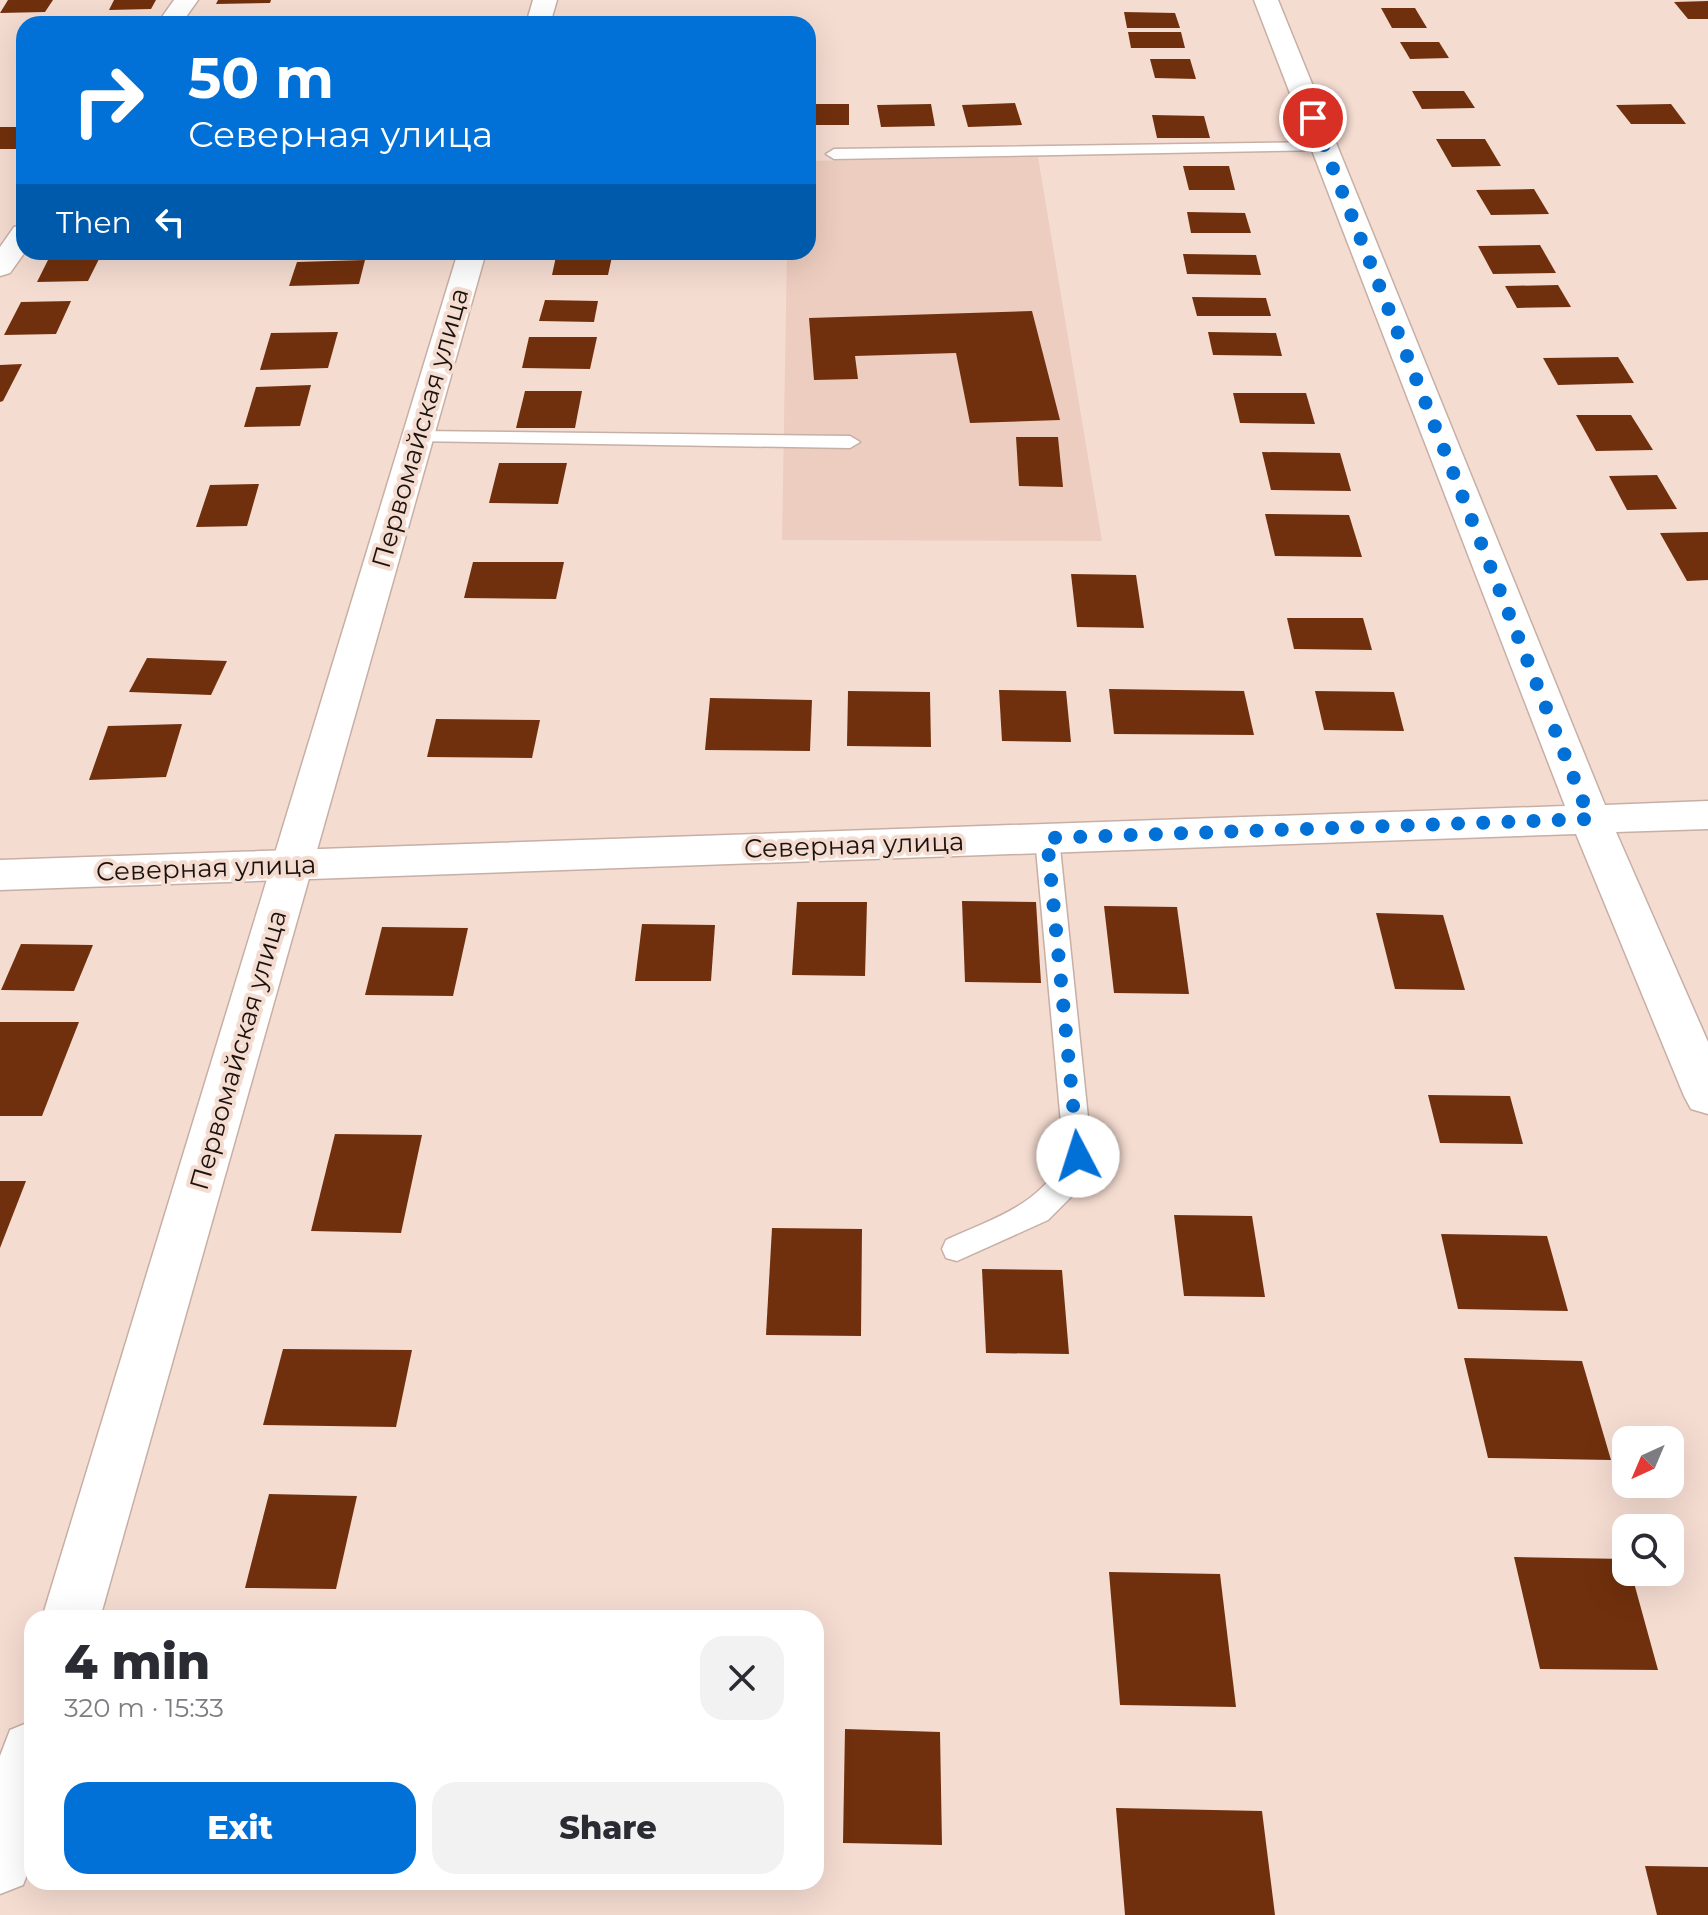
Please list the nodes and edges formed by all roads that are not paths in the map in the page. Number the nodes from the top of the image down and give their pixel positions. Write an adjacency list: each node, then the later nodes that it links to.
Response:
1 (1266, 0): 2 (street)
2 (1325, 147): 3 (lane); 10 (street)
3 (834, 154)
4 (16, 244): 6 (street)
5 (470, 260): 7 (street, Первомайская улица)
6 (0, 267)
7 (418, 437): 8 (lane); 12 (street, Первомайская улица)
8 (850, 442)
9 (1708, 815): 10 (street, Северная улица)
10 (1590, 819): 11 (street, Северная улица); 14 (street)
11 (1047, 838): 12 (street, Северная улица); 15 (lane)
12 (292, 865): 13 (street, Северная улица); 16 (street, Первомайская улица)
13 (0, 875)
14 (1708, 1096)
15 (957, 1249)
16 (73, 1610)
17 (24, 1780): 18 (street)
18 (0, 1862)

